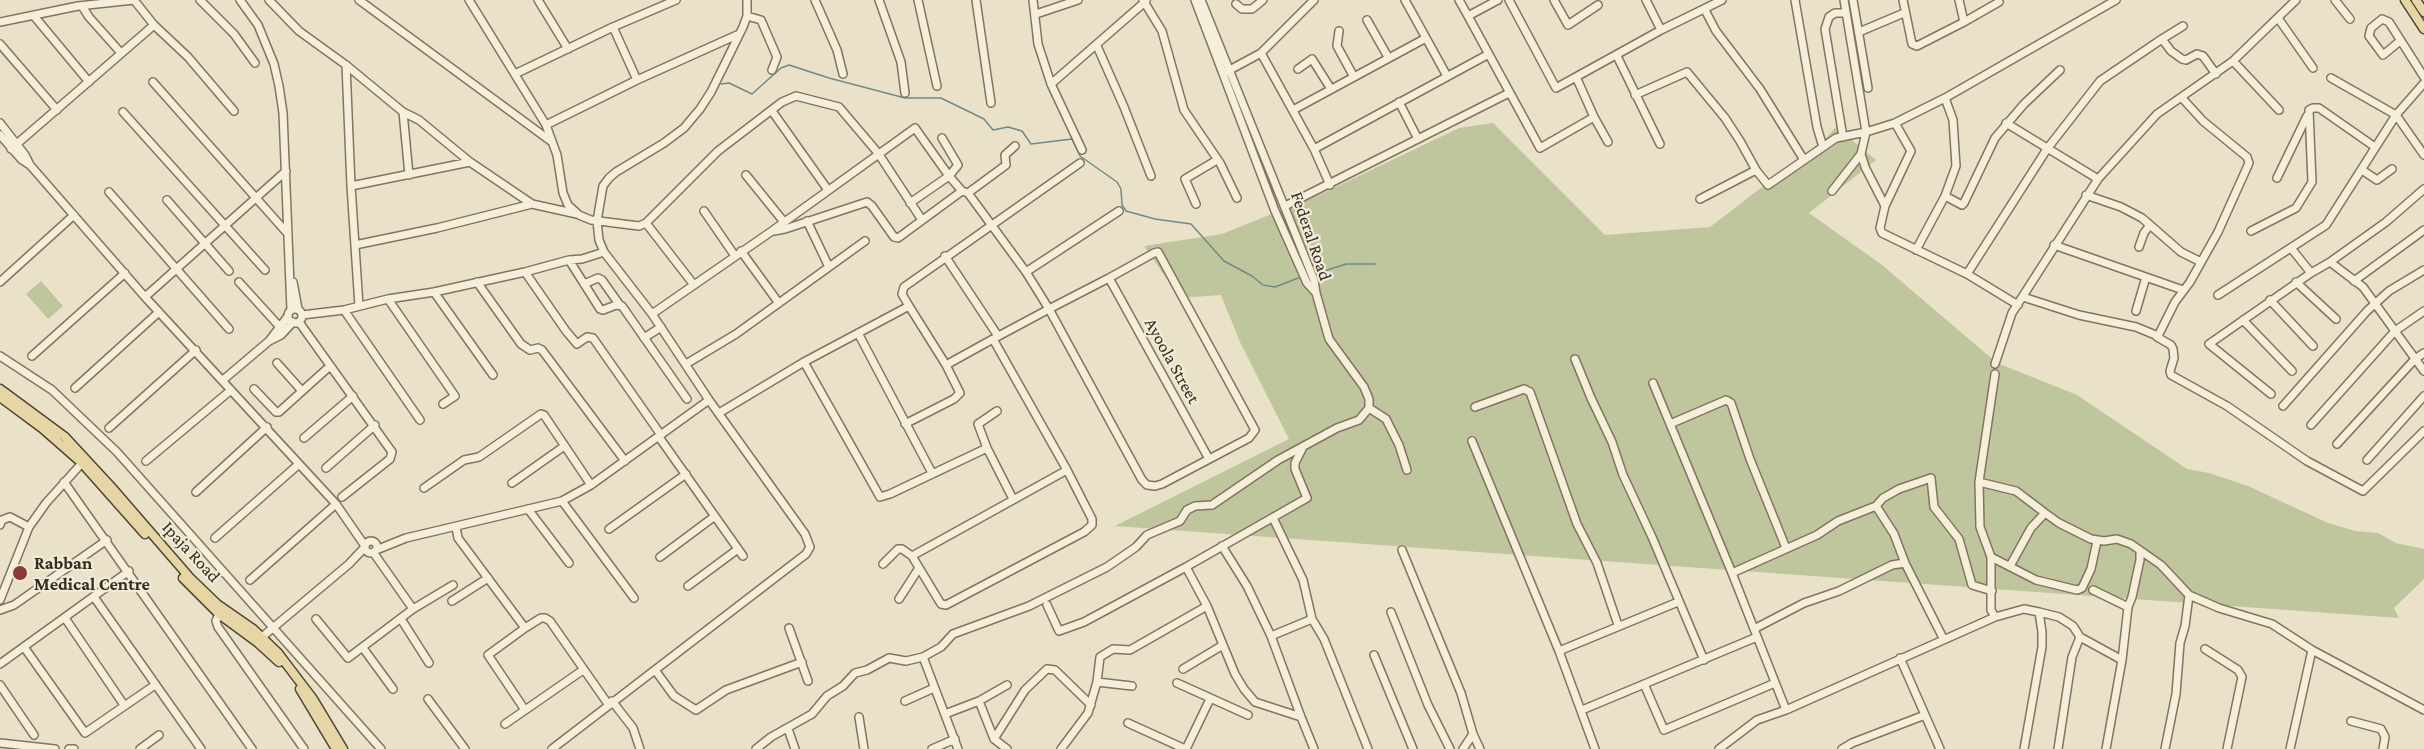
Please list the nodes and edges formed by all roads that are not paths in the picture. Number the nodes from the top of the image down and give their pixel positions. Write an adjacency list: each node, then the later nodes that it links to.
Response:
1 (135, 0): 37 (street); 56 (street)
2 (200, 0): 77 (street)
3 (240, 0): 147 (street)
4 (269, 0): 79 (street)
5 (359, 0): 127 (street)
6 (469, 0): 87 (street)
7 (538, 0): 69 (street)
8 (676, 0): 58 (street)
9 (747, 0): 49 (street)
10 (815, 0): 85 (street)
11 (879, 0): 101 (street)
12 (918, 0): 97 (street)
13 (976, 0): 107 (street)
14 (1033, 0): 47 (street)
15 (1078, 0): 47 (street)
16 (1195, 0): 84 (street, Federal Road)
17 (1202, 0): 84 (street, Federal Road)
18 (1263, 0): 40 (street)
19 (1313, 0): 71 (street)
20 (1406, 0): 64 (street)
21 (1459, 0): 50 (street)
22 (1498, 0): 50 (street)
23 (1509, 0): 92 (street)
24 (1554, 0): 41 (street)
25 (1646, 0): 60 (street)
26 (1722, 0): 43 (street)
27 (1795, 0): 132 (street)
28 (1844, 0): 45 (street)
29 (1853, 0): 62 (street)
30 (1903, 0): 46 (street)
31 (1959, 0): 55 (street)
32 (2116, 0): 104 (street)
33 (2296, 0): 51 (street)
34 (2335, 0): 52 (street)
35 (2405, 0): 59 (main road)
36 (2416, 0): 44 (main road)
37 (118, 1): 42 (street)
38 (1145, 1): 68 (street); 140 (street)
39 (1999, 2): 55 (street)
40 (1236, 4)
41 (1598, 5)
42 (82, 6): 48 (street); 70 (street)
43 (1705, 10): 60 (street); 141 (street)
44 (2424, 11)
45 (1846, 13): 122 (street); 124 (street)
46 (1904, 13): 55 (street); 62 (street)
47 (1036, 14): 96 (street)
48 (34, 16): 54 (street); 94 (street)
49 (747, 16): 63 (street); 82 (street)
50 (1468, 16): 72 (street)
51 (2278, 18): 76 (street); 80 (street)
52 (2350, 19)
53 (1368, 20): 74 (street)
54 (0, 22)
55 (1964, 22)
56 (154, 25): 70 (street); 112 (street)
57 (2183, 26): 65 (street)
58 (613, 27): 69 (street); 93 (street)
59 (2424, 29)
60 (1661, 30): 75 (street)
61 (1339, 31): 89 (street)
62 (1859, 32): 99 (street)
63 (737, 36): 93 (street); 177 (street)
64 (1426, 38): 74 (street); 88 (street)
65 (2162, 39): 86 (street); 135 (street)
66 (2400, 41): 66 (street); 90 (street)
67 (0, 44): 108 (street)
68 (1097, 46): 96 (street); 151 (street)
69 (568, 49): 87 (street)
70 (121, 54): 94 (street)
71 (1261, 54): 84 (street); 109 (street)
72 (1487, 55): 88 (street); 102 (street)
73 (1301, 56): 78 (street)
74 (1388, 57): 89 (street)
75 (1617, 57): 92 (street); 103 (street)
76 (2233, 61): 86 (street); 110 (street)
77 (255, 63)
78 (1306, 64): 81 (street); 100 (street)
79 (346, 65): 115 (street); 155 (street)
80 (2313, 68)
81 (1298, 69)
82 (772, 70)
83 (2060, 70): 120 (street)
84 (1226, 72): 171 (street, Federal Road); 202 (street, Federal Road)
85 (843, 74)
86 (2216, 74): 105 (street)
87 (515, 75): 121 (street)
88 (1447, 76): 106 (street)
89 (1354, 77): 100 (street)
90 (2424, 77)
91 (2331, 78): 116 (street)
92 (1577, 79): 117 (street)
93 (637, 80): 121 (street)
94 (89, 82): 108 (street)
95 (153, 82): 163 (street)
96 (1051, 84): 136 (street)
97 (937, 86)
98 (2423, 86): 116 (street)
99 (1868, 88)
100 (1331, 89): 109 (street)
101 (905, 93)
102 (1509, 93): 117 (street); 126 (street)
103 (1635, 95): 129 (street); 145 (street)
104 (1945, 98): 119 (street); 162 (street)
105 (2182, 98): 153 (street); 199 (street)
106 (1399, 102): 126 (street); 134 (street)
107 (991, 103)
108 (57, 110): 130 (street)
109 (1293, 110): 134 (street)
110 (2279, 110)
111 (2309, 110): 133 (street); 152 (street); 186 (street)
112 (234, 111)
113 (772, 111): 137 (street); 157 (street); 180 (street)
114 (123, 112): 183 (street)
115 (403, 112): 142 (street); 148 (street)
116 (2396, 115): 133 (street); 139 (street)
117 (1594, 117): 128 (street)
118 (0, 123): 130 (street)
119 (1895, 123): 122 (street); 170 (street)
120 (2006, 123): 135 (street); 162 (street)
121 (546, 125): 127 (street)
122 (1866, 132): 124 (street); 138 (street)
123 (0, 135): 130 (street)
124 (1843, 137): 132 (street)
125 (942, 138): 150 (street)
126 (1418, 139): 154 (street)
127 (552, 141): 175 (street)
128 (1608, 142)
129 (1660, 144)
130 (14, 146): 174 (street)
131 (1015, 146): 160 (street)
132 (1823, 147): 141 (street)
133 (2375, 147): 146 (street)
134 (1314, 149): 154 (street)
135 (2047, 149): 153 (street); 211 (street)
136 (1082, 150)
137 (878, 153): 150 (street); 157 (street); 167 (street)
138 (1861, 154): 158 (street); 170 (street)
139 (2424, 155)
140 (1217, 160): 164 (street); 169 (street)
141 (1804, 160): 145 (street)
142 (470, 162): 148 (street); 168 (street)
143 (1080, 163): 181 (street)
144 (2392, 169): 146 (street)
145 (1756, 170): 166 (street)
146 (2362, 170): 193 (street)
147 (286, 171): 163 (street); 187 (street)
148 (409, 175): 155 (street)
149 (746, 175): 179 (street)
150 (949, 176): 160 (street); 167 (street)
151 (1151, 176)
152 (2277, 178)
153 (2098, 179): 161 (street)
154 (1330, 184): 171 (street)
155 (351, 186): 191 (street)
156 (2424, 189): 200 (street)
157 (828, 190): 179 (street)
158 (1832, 191)
159 (109, 192): 203 (street)
160 (965, 192): 176 (street); 181 (street)
161 (2086, 195): 182 (street); 190 (street)
162 (1945, 196): 194 (street)
163 (256, 198): 183 (street); 187 (street)
164 (1237, 198)
165 (167, 200): 189 (street)
166 (1700, 200)
167 (910, 203): 176 (street)
168 (532, 204): 175 (street); 191 (street)
169 (1196, 204)
170 (1885, 206): 194 (street)
171 (1285, 207): 202 (street, Federal Road)
172 (704, 211): 196 (street)
173 (1119, 211): 208 (street)
174 (74, 215): 209 (street); 215 (street)
175 (579, 215): 177 (street)
176 (922, 220): 178 (street)
177 (597, 221): 180 (street); 195 (street)
178 (807, 221): 185 (street); 201 (street)
179 (784, 222): 185 (street)
180 (646, 223): 220 (street)
181 (991, 224): 197 (street); 208 (street)
182 (2150, 225): 192 (street); 199 (street)
183 (225, 227): 189 (street); 204 (street)
184 (2424, 230): 214 (street)
185 (772, 231): 196 (street)
186 (2251, 231)
187 (288, 234): 240 (street)
188 (865, 241): 201 (street)
189 (206, 244): 203 (street); 206 (street)
190 (2054, 244): 212 (street); 225 (street)
191 (355, 245): 232 (street)
192 (2139, 247)
193 (2291, 248): 210 (street); 223 (street)
194 (1916, 250): 211 (street)
195 (604, 252): 198 (street); 239 (street)
196 (738, 254): 220 (street); 228 (street)
197 (945, 256): 233 (street); 248 (street)
198 (569, 260): 207 (street); 219 (street)
199 (2201, 262): 221 (street)
200 (2330, 262): 210 (street); 214 (street)
201 (828, 265): 228 (street)
202 (1305, 268): 285 (street, Federal Road)
203 (177, 270): 224 (street); 245 (street)
204 (265, 270)
205 (2424, 270): 229 (street)
206 (229, 271)
207 (525, 272): 217 (street); 297 (street)
208 (1026, 272): 234 (street)
209 (125, 273): 224 (street); 256 (street)
210 (2311, 273): 218 (street)
211 (1967, 274): 231 (street)
212 (2146, 277): 221 (street); 236 (street)
213 (1109, 278): 234 (street); 304 (street, Ayoola Street); 304 (street)
214 (2354, 281): 229 (street)
215 (0, 282)
216 (239, 282): 243 (street)
217 (477, 282): 222 (street); 307 (street)
218 (2296, 282): 227 (street); 241 (street)
219 (584, 284): 230 (street); 230 (street)
220 (694, 285): 239 (street)
221 (2183, 290): 249 (street)
222 (434, 292): 226 (street); 268 (street)
223 (2217, 295)
224 (145, 297): 238 (street)
225 (2023, 297): 231 (street); 249 (street)
226 (388, 299): 232 (street); 282 (street)
227 (2270, 300): 242 (street); 252 (street)
228 (778, 302): 261 (street)
229 (2376, 303): 246 (street); 284 (street)
230 (619, 304): 250 (street)
231 (2018, 305): 262 (street)
232 (359, 306): 235 (street)
233 (909, 306): 247 (street); 263 (street)
234 (1049, 309): 248 (street); 304 (street)
235 (344, 310): 240 (street); 288 (street)
236 (2136, 311)
237 (2424, 311): 246 (street)
238 (159, 312): 253 (street); 271 (street)
239 (652, 314): 244 (street)
240 (295, 316): 243 (street); 251 (street); 264 (street)
241 (2336, 319)
242 (2243, 320): 265 (street); 276 (street)
243 (279, 326): 251 (street)
244 (660, 327): 250 (street); 261 (street)
245 (229, 329)
246 (2395, 331): 258 (street); 293 (street)
247 (858, 333): 259 (street); 289 (street)
248 (996, 337): 263 (street); 311 (street)
249 (2157, 337): 296 (street)
250 (644, 338): 280 (street)
251 (269, 341): 269 (street)
252 (2313, 346)
253 (196, 350): 269 (street); 295 (street)
254 (2424, 353): 258 (street)
255 (0, 356): 384 (street)
256 (32, 356)
257 (1575, 359): 369 (street)
258 (2415, 359): 266 (street); 300 (street)
259 (804, 362): 287 (street); 313 (street)
260 (277, 363): 275 (street)
261 (686, 364): 281 (street)
262 (1995, 364)
263 (946, 365): 289 (street)
264 (330, 366): 275 (street); 277 (street)
265 (2292, 371)
266 (2424, 371)
267 (1995, 374): 316 (street)
268 (493, 375)
269 (223, 380): 274 (street)
270 (1653, 383): 290 (street)
271 (75, 388)
272 (0, 389): 291 (main road, Ipaja Road)
273 (254, 389): 275 (street)
274 (231, 390): 294 (street); 306 (street)
275 (302, 391)
276 (2271, 394)
277 (353, 396): 292 (street); 298 (street)
278 (2424, 396): 305 (street)
279 (0, 397): 291 (main road, Ipaja Road)
280 (687, 399)
281 (709, 400): 287 (street); 297 (street)
282 (443, 404)
283 (1475, 406): 383 (street)
284 (2283, 406)
285 (1369, 408): 303 (street); 312 (street)
286 (997, 411): 302 (street)
287 (719, 413): 409 (street)
288 (420, 420)
289 (905, 423): 313 (street)
290 (1670, 424): 341 (street); 357 (street)
291 (44, 425): 308 (main road, Ipaja Road); 389 (main road, Ipaja Road)
292 (375, 425): 310 (street); 321 (street)
293 (2312, 425)
294 (267, 427): 309 (street); 320 (street)
295 (109, 428)
296 (2424, 432)
297 (660, 436): 307 (street); 314 (street)
298 (304, 438)
299 (1472, 441): 398 (street)
300 (2337, 444)
301 (563, 447): 317 (street); 318 (street); 319 (street)
302 (987, 448): 313 (street); 322 (street)
303 (1302, 448): 329 (street); 400 (street)
304 (1209, 459)
305 (2367, 460)
306 (146, 461)
307 (625, 461): 318 (street)
308 (82, 463): 315 (street); 377 (main road, Ipaja Road)
309 (299, 464): 324 (street); 335 (street)
310 (326, 468)
311 (1067, 470): 322 (street); 355 (street)
312 (1407, 470)
313 (932, 473)
314 (686, 474): 328 (street); 334 (street)
315 (64, 482): 331 (street); 336 (street)
316 (1979, 482): 327 (street); 349 (street)
317 (512, 483)
318 (591, 485): 323 (street)
319 (424, 488)
320 (196, 492)
321 (342, 497)
322 (1013, 499): 347 (street)
323 (562, 501): 326 (street); 366 (street)
324 (336, 504): 332 (street); 359 (street)
325 (1876, 506): 341 (street); 351 (street); 363 (street)
326 (528, 509): 333 (street); 350 (street)
327 (2045, 513): 339 (street); 353 (street)
328 (715, 516): 343 (street); 348 (street)
329 (1273, 518): 340 (street); 382 (street)
330 (0, 525): 331 (street)
331 (28, 527): 372 (street)
332 (353, 527): 338 (street); 342 (street)
333 (456, 527): 337 (street); 358 (street)
334 (609, 529)
335 (215, 538)
336 (107, 540): 356 (street); 372 (street)
337 (398, 540): 338 (street); 342 (street)
338 (373, 541): 342 (street)
339 (2097, 541): 345 (street); 353 (street)
340 (1222, 546): 354 (street); 388 (street)
341 (1786, 548): 357 (street)
342 (370, 549): 374 (street); 384 (street)
343 (738, 549): 346 (street); 361 (street)
344 (1402, 550): 443 (street)
345 (2140, 551): 364 (street); 373 (street)
346 (743, 556)
347 (912, 556): 352 (street); 355 (street)
348 (660, 557)
349 (1991, 557): 353 (street); 363 (street)
350 (569, 563)
351 (1905, 563): 387 (street); 392 (street)
352 (883, 564)
353 (2010, 566)
354 (1186, 567): 370 (street); 371 (street)
355 (919, 568): 367 (street)
356 (129, 571): 365 (street); 457 (street)
357 (1732, 573): 387 (street)
358 (488, 578): 368 (street); 385 (street)
359 (250, 580)
360 (453, 585): 374 (street)
361 (688, 586)
362 (2093, 590): 373 (street)
363 (1992, 591): 378 (street)
364 (2189, 595): 397 (street); 485 (street)
365 (94, 597): 379 (street); 417 (street)
366 (634, 598)
367 (899, 599)
368 (452, 602)
369 (1678, 602): 383 (street); 402 (street)
370 (1047, 605)
371 (1208, 606): 393 (street); 411 (street)
372 (2, 607)
373 (2128, 607): 403 (street)
374 (413, 609): 381 (street)
375 (1391, 612): 475 (street)
376 (2039, 612): 378 (street); 391 (street); 482 (street)
377 (219, 614): 450 (main road, Ipaja Road); 458 (street)
378 (1995, 617): 392 (street)
379 (65, 618): 394 (street); 427 (street)
380 (316, 619): 395 (street)
381 (401, 619): 395 (street); 405 (street)
382 (1312, 619): 388 (street); 473 (street)
383 (1618, 625): 398 (street)
384 (272, 627): 389 (street); 460 (street)
385 (525, 628): 408 (street); 429 (street)
386 (789, 628): 404 (street)
387 (1754, 629): 390 (street)
388 (1271, 636): 423 (street)
389 (261, 637): 459 (main road, Ipaja Road)
390 (1757, 637): 402 (street); 412 (street)
391 (2080, 637): 403 (street); 483 (street)
392 (1943, 638): 401 (street)
393 (1223, 645): 407 (street); 432 (street)
394 (24, 647): 406 (street); 427 (street)
395 (363, 648): 420 (street)
396 (2205, 649): 486 (street)
397 (2313, 650): 433 (street); 487 (street)
398 (1559, 651): 430 (street)
399 (1374, 655): 474 (street)
400 (923, 657): 419 (street); 442 (street)
401 (1900, 658): 431 (street); 436 (street)
402 (1704, 660): 415 (street)
403 (2122, 660): 484 (street)
404 (802, 662): 409 (street); 410 (street)
405 (429, 663)
406 (0, 664)
407 (1183, 669)
408 (583, 670): 426 (street); 429 (street)
409 (655, 670): 426 (street)
410 (808, 681)
411 (1097, 682): 418 (street); 428 (street)
412 (1775, 683): 415 (street); 431 (street)
413 (1007, 684): 425 (street)
414 (1177, 684): 422 (street)
415 (1644, 684): 430 (street)
416 (0, 685): 444 (street)
417 (155, 685): 427 (street); 456 (street)
418 (1132, 686)
419 (934, 688): 424 (street); 434 (street)
420 (393, 689)
421 (428, 699): 461 (street)
422 (1210, 699): 435 (street); 471 (street)
423 (1293, 699): 432 (street); 438 (street)
424 (905, 701)
425 (979, 701): 434 (street); 448 (street)
426 (610, 703): 447 (street); 464 (street)
427 (124, 705)
428 (1091, 705): 448 (street); 451 (street)
429 (525, 710): 441 (street)
430 (1582, 710): 478 (street)
431 (1786, 710): 479 (street)
432 (1280, 711): 438 (street)
433 (2424, 711)
434 (945, 714): 446 (street)
435 (1248, 715)
436 (1925, 715): 480 (street); 481 (street)
437 (859, 717): 467 (street)
438 (1301, 717): 472 (street)
439 (2351, 721): 488 (street)
440 (1128, 723): 471 (street)
441 (505, 724)
442 (788, 729): 465 (street); 466 (street)
443 (1473, 734): 476 (street); 477 (street)
444 (34, 735)
445 (159, 735): 455 (street)
446 (955, 739): 468 (street); 469 (street)
447 (564, 740): 462 (street); 463 (street)
448 (994, 740): 470 (street)
449 (0, 742): 452 (street)
450 (331, 747)
451 (1065, 748)
452 (55, 749)
453 (69, 749): 454 (street)
454 (74, 749)
455 (140, 749)
456 (201, 749)
457 (252, 749)
458 (304, 749)
459 (343, 749)
460 (381, 749)
461 (465, 749)
462 (552, 749)
463 (567, 749)
464 (640, 749)
465 (756, 749)
466 (795, 749)
467 (864, 749)
468 (932, 749)
469 (958, 749)
470 (1007, 749)
471 (1186, 749)
472 (1314, 749)
473 (1368, 749)
474 (1413, 749)
475 (1450, 749)
476 (1462, 749)
477 (1480, 749)
478 (1595, 749)
479 (1719, 749)
480 (1842, 749)
481 (1940, 749)
482 (2024, 749)
483 (2058, 749)
484 (2106, 749)
485 (2165, 749)
486 (2227, 749)
487 (2290, 749)
488 (2383, 749)

